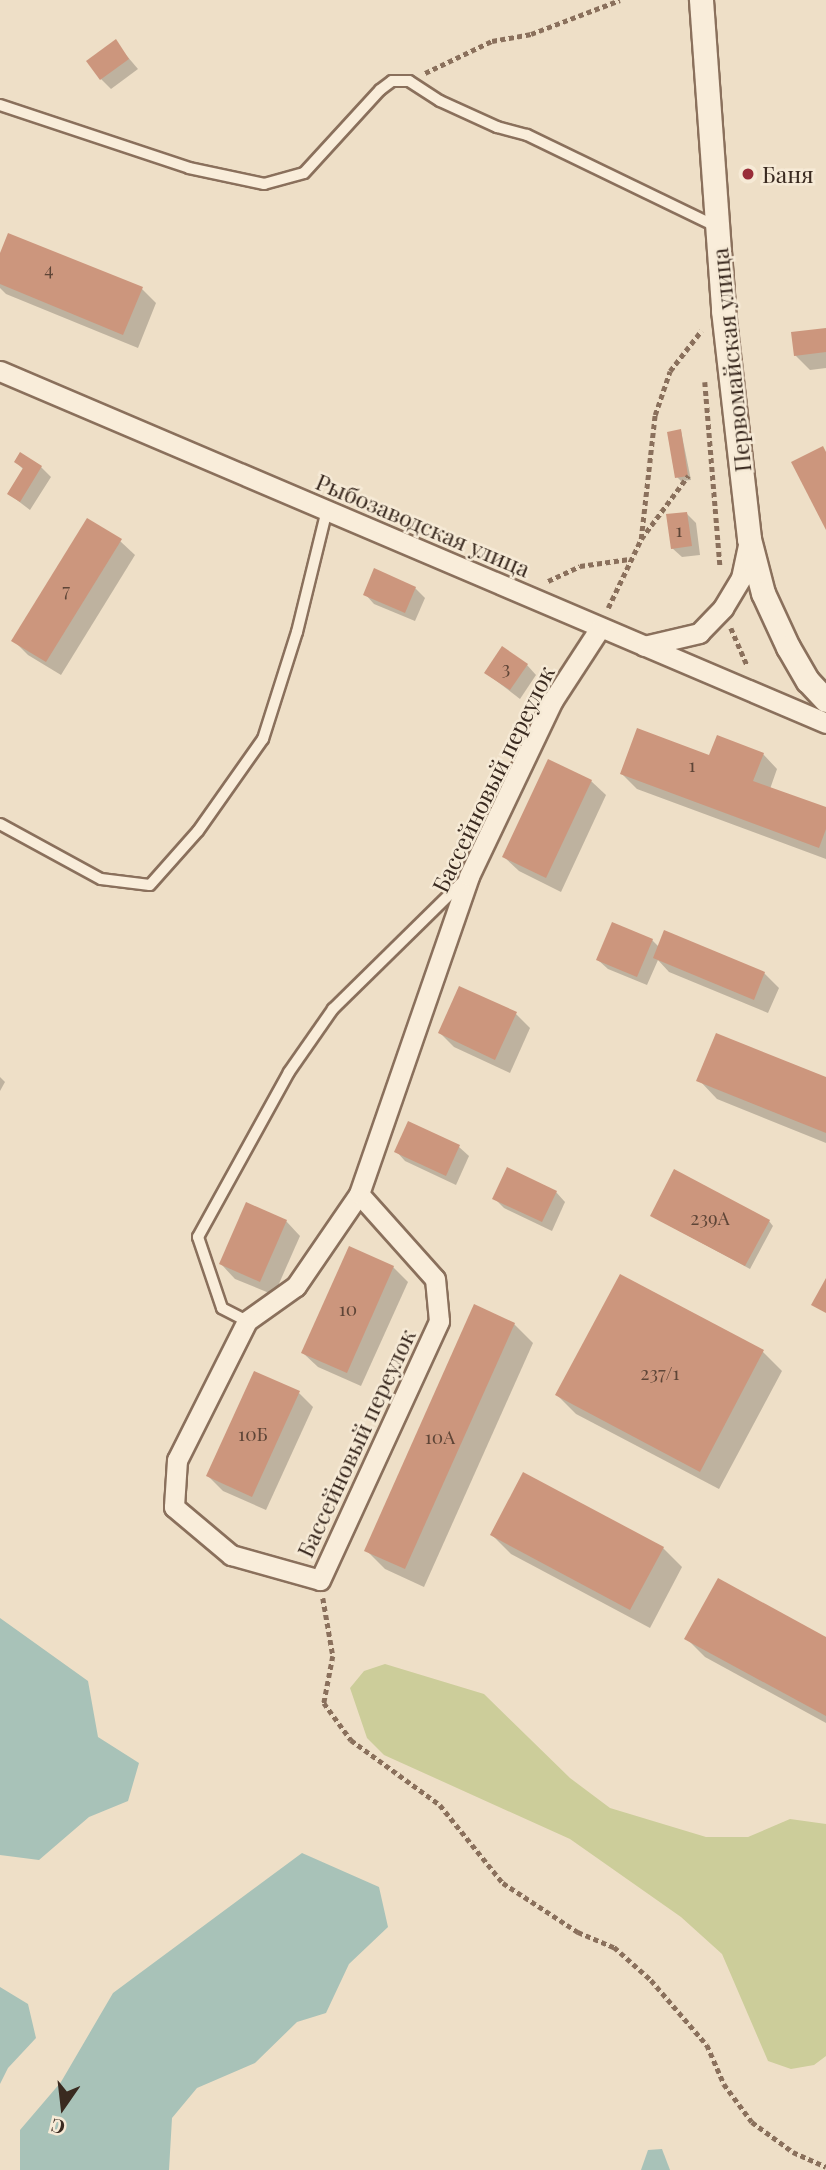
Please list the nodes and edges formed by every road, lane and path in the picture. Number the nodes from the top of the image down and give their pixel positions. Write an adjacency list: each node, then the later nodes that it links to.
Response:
1 (620, 0): 3 (path)
2 (701, 0): 5 (street, Первомайская улица)
3 (409, 81): 4 (lane); 5 (lane)
4 (0, 105)
5 (718, 228): 11 (street, Первомайская улица)
6 (701, 331): 10 (path)
7 (0, 371): 9 (street, Рыбозаводская улица)
8 (688, 476): 10 (path)
9 (327, 510): 13 (street, Рыбозаводская улица); 18 (lane)
10 (641, 539): 12 (path)
11 (749, 539): 15 (street); 16 (street, Первомайская улица)
12 (631, 559): 13 (path); 14 (path)
13 (512, 590): 14 (street, Рыбозаводская улица)
14 (600, 628): 15 (street, Рыбозаводская улица); 19 (street, Бассейновый переулок)
15 (642, 646): 17 (street, Рыбозаводская улица)
16 (826, 700)
17 (826, 723)
18 (0, 824)
19 (469, 876): 20 (street, Бассейновый переулок); 21 (lane)
20 (359, 1194): 21 (street, Бассейновый переулок); 22 (street, Бассейновый переулок)
21 (247, 1321): 22 (street, Бассейновый переулок)
22 (320, 1580): 23 (path)
23 (826, 2167)

